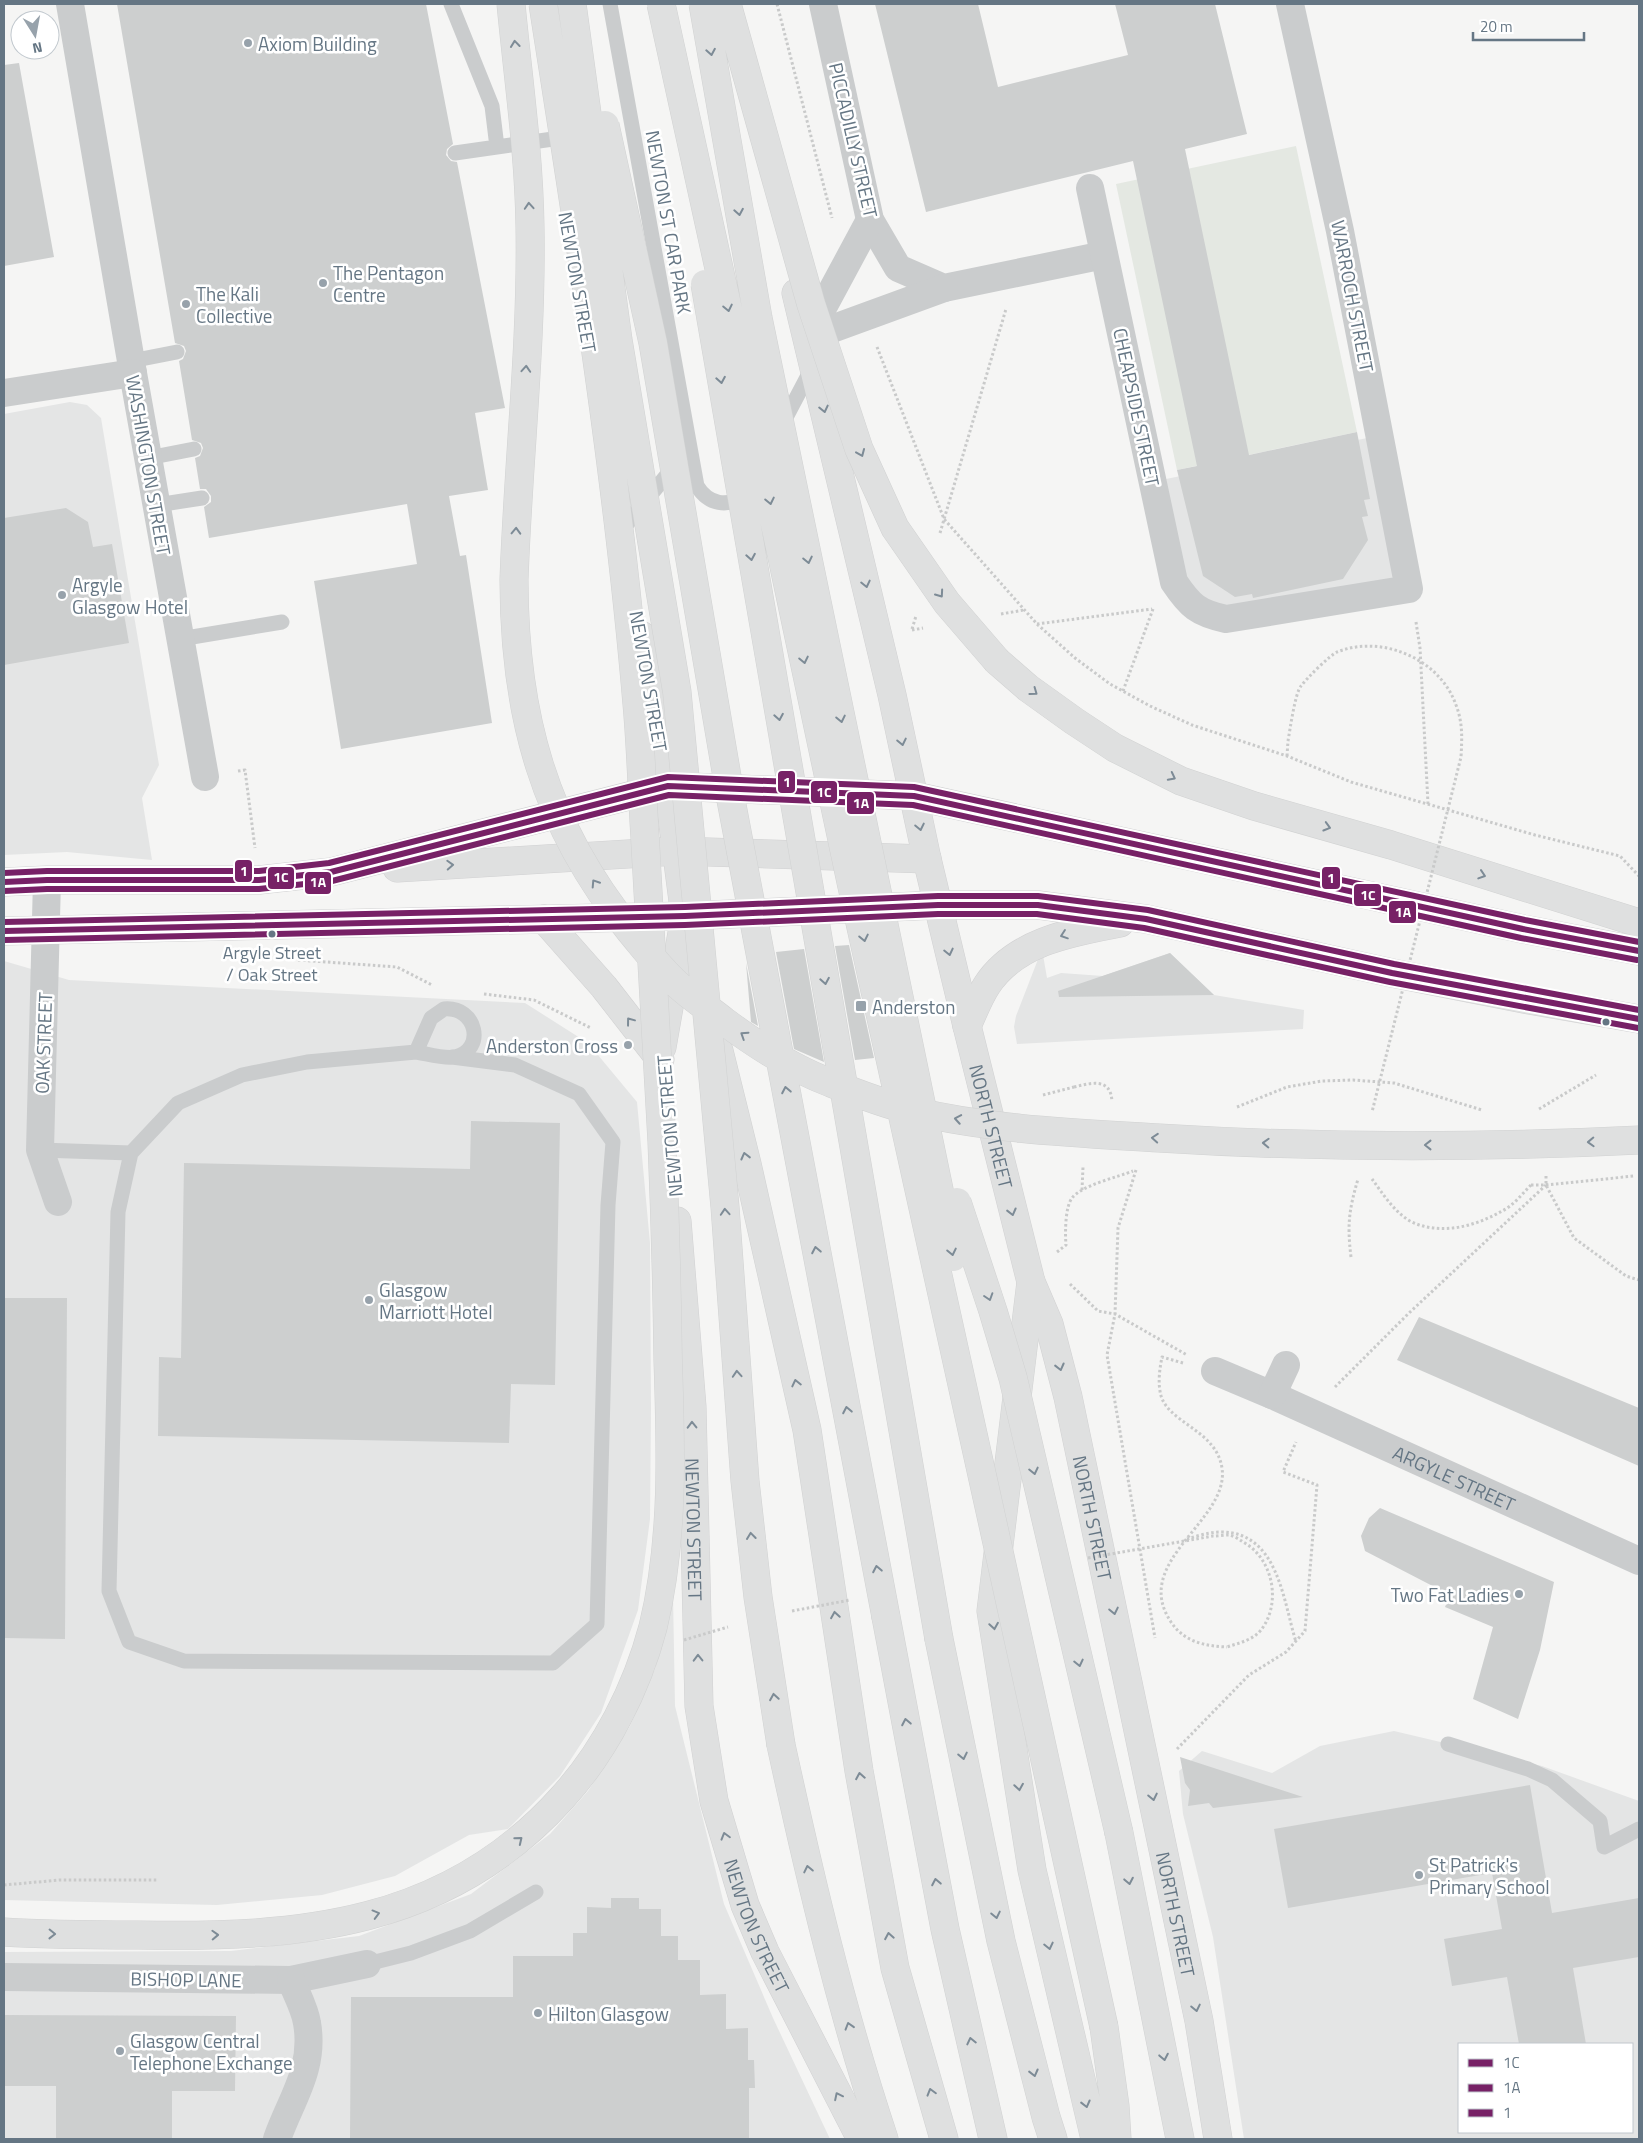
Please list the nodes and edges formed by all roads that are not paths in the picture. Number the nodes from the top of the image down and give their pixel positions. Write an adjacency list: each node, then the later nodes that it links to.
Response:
1 (70, 4): 24 (street, WASHINGTON STREET)
2 (451, 4): 15 (lane)
3 (511, 4): 57 (main road, one-way to 3, bridge)
4 (529, 4): 14 (main road, NEWTON STREET)
5 (543, 4): 69 (main road, one-way to 5, bridge)
6 (572, 4): 76 (main road, one-way to 6, bridge)
7 (578, 4): 78 (main road, one-way to 7, bridge)
8 (610, 4): 26 (lane, NEWTON ST CAR PARK)
9 (659, 4): 73 (main road, one-way to 73, bridge); 79 (main road, one-way to 79, bridge)
10 (702, 4): 56 (main road, one-way to 56, bridge)
11 (728, 4): 21 (main road, NORTH STREET); 47 (main road, one-way to 47, bridge)
12 (823, 4): 18 (street, PICCADILLY STREET)
13 (1290, 4): 32 (street, WARROCH STREET)
14 (553, 139): 15 (lane); 31 (main road, NEWTON STREET)
15 (497, 147): 16 (lane)
16 (455, 153)
17 (1090, 188): 19 (street, CHEAPSIDE STREET)
18 (870, 220): 20 (street, PICCADILLY STREET); 21 (street)
19 (1104, 255): 20 (street); 32 (street, CHEAPSIDE STREET)
20 (944, 288): 21 (street)
21 (807, 338): 23 (main road, NORTH STREET)
22 (177, 352): 24 (lane)
23 (813, 364): 26 (lane, NEWTON ST CAR PARK); 37 (main road, NORTH STREET, one-way to 37)
24 (132, 367): 25 (street); 28 (street, WASHINGTON STREET)
25 (4, 393)
26 (690, 447): 31 (lane)
27 (194, 449): 28 (lane)
28 (148, 458): 30 (street, WASHINGTON STREET)
29 (202, 498): 30 (lane)
30 (157, 505): 34 (street, WASHINGTON STREET)
31 (622, 530): 36 (main road, NEWTON STREET)
32 (1206, 615)
33 (282, 622): 34 (lane)
34 (180, 639): 35 (street, WASHINGTON STREET)
35 (205, 776)
36 (668, 786): 37 (main road); 38 (main road, NEWTON STREET); 40 (main road)
37 (914, 796): 39 (main road, NORTH STREET, one-way to 39); 50 (main road)
38 (677, 851): 39 (main road); 40 (main road, one-way to 38); 44 (main road, NEWTON STREET)
39 (927, 859): 43 (main road, NORTH STREET)
40 (331, 872): 41 (main road)
41 (47, 880): 42 (main road); 48 (street, OAK STREET)
42 (4, 882)
43 (938, 905): 44 (main road); 46 (main road); 52 (main road, NORTH STREET, one-way to 52)
44 (686, 916): 45 (main road); 55 (main road, NEWTON STREET); 77 (main road, one-way to 44)
45 (544, 919): 48 (main road); 55 (main road, one-way to 45)
46 (1146, 919): 51 (main road); 52 (main road, one-way to 52)
47 (1639, 923)
48 (46, 930): 49 (main road); 58 (street, OAK STREET)
49 (4, 931)
50 (1639, 951)
51 (1639, 1019)
52 (967, 1026): 61 (main road, NORTH STREET, one-way to 61)
53 (416, 1052): 54 (lane); 54 (lane); 59 (lane)
54 (452, 1057): 59 (lane)
55 (660, 1059): 75 (main road, NEWTON STREET, one-way to 55)
56 (918, 1085): 73 (main road, one-way to 73, bridge); 82 (main road, one-way to 82, bridge)
57 (1639, 1140)
58 (40, 1150): 59 (lane); 60 (street, OAK STREET)
59 (131, 1153)
60 (58, 1202)
61 (1031, 1282): 80 (main road, one-way to 80); 83 (main road, NORTH STREET, one-way to 83)
62 (1286, 1365): 64 (street)
63 (1215, 1371): 64 (street, ARGYLE STREET)
64 (1272, 1395): 65 (street, ARGYLE STREET)
65 (1639, 1561)
66 (1448, 1744): 67 (lane)
67 (1639, 1829)
68 (536, 1892): 70 (lane)
69 (4, 1932)
70 (367, 1964): 72 (street, BISHOP LANE)
71 (4, 1977): 72 (street, BISHOP LANE)
72 (291, 1980): 74 (street)
73 (1104, 2027): 81 (main road)
74 (276, 2139)
75 (861, 2139)
76 (884, 2139)
77 (944, 2139)
78 (994, 2139)
79 (1053, 2139)
80 (1095, 2139)
81 (1117, 2139)
82 (1180, 2139)
83 (1218, 2139)

